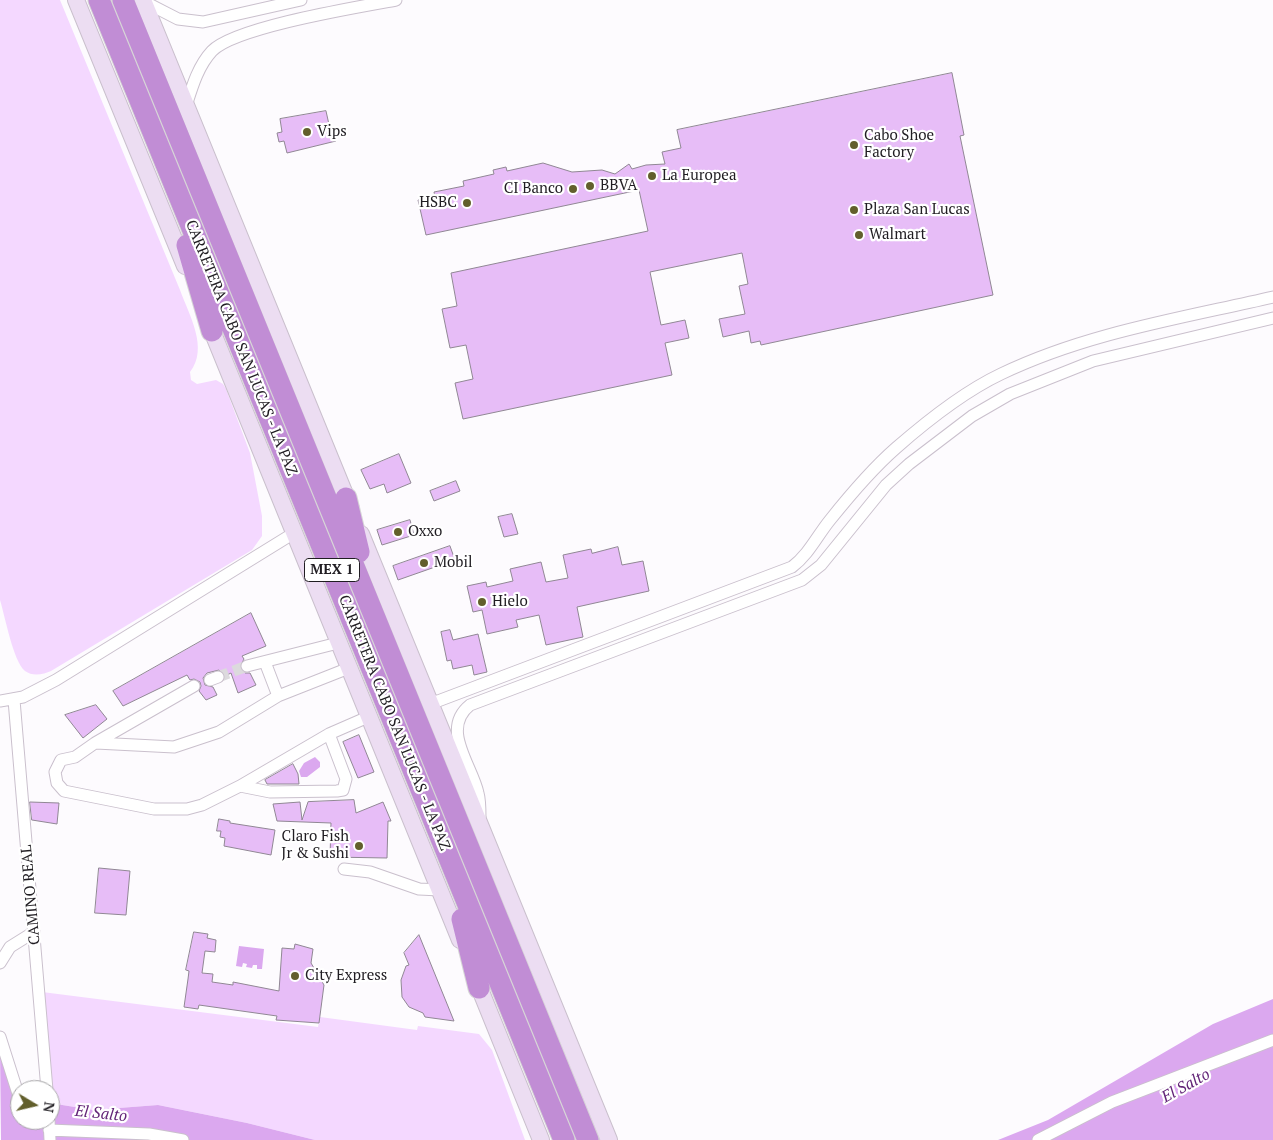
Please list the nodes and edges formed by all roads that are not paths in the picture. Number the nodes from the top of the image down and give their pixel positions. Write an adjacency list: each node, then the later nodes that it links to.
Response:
1 (76, 0): 10 (main road)
2 (99, 0): 7 (highway, CARRETERA CABO SAN LUCAS - LA PAZ / MEX 1)
3 (136, 0): 4 (street); 6 (main road); 14 (highway, CARRETERA CABO SAN LUCAS - LA PAZ / MEX 1)
4 (301, 0)
5 (396, 0): 6 (street)
6 (186, 106): 11 (main road)
7 (159, 144): 10 (highway); 28 (highway, CARRETERA CABO SAN LUCAS - LA PAZ / MEX 1)
8 (1273, 297): 20 (street)
9 (1273, 318): 27 (street)
10 (212, 331): 12 (main road)
11 (346, 498): 14 (highway); 20 (main road)
12 (294, 533): 13 (main road); 21 (street)
13 (338, 643): 15 (street); 17 (main road)
14 (390, 658): 42 (highway, CARRETERA CABO SAN LUCAS - LA PAZ / MEX 1)
15 (265, 662): 16 (street); 19 (street)
16 (247, 666)
17 (349, 668): 19 (street); 23 (main road)
18 (194, 686): 25 (street)
19 (278, 696): 25 (street)
20 (427, 696): 27 (main road)
21 (14, 700): 22 (street); 31 (street, CAMINO REAL)
22 (0, 701)
23 (368, 717): 24 (street); 30 (main road)
24 (329, 734): 26 (street); 26 (street)
25 (94, 742): 26 (street)
26 (240, 786)
27 (481, 827): 43 (main road)
28 (444, 846): 33 (highway); 41 (highway, CARRETERA CABO SAN LUCAS - LA PAZ / MEX 1)
29 (344, 870): 30 (street)
30 (440, 890): 33 (main road)
31 (34, 932): 32 (street); 37 (street, CAMINO REAL)
32 (0, 963)
33 (479, 988): 40 (main road)
34 (0, 1037): 36 (street)
35 (1273, 1040): 44 (street)
36 (14, 1080)
37 (46, 1080)
38 (49, 1130): 39 (street)
39 (183, 1140)
40 (541, 1140)
41 (564, 1140)
42 (588, 1140)
43 (609, 1140)
44 (1038, 1140)

